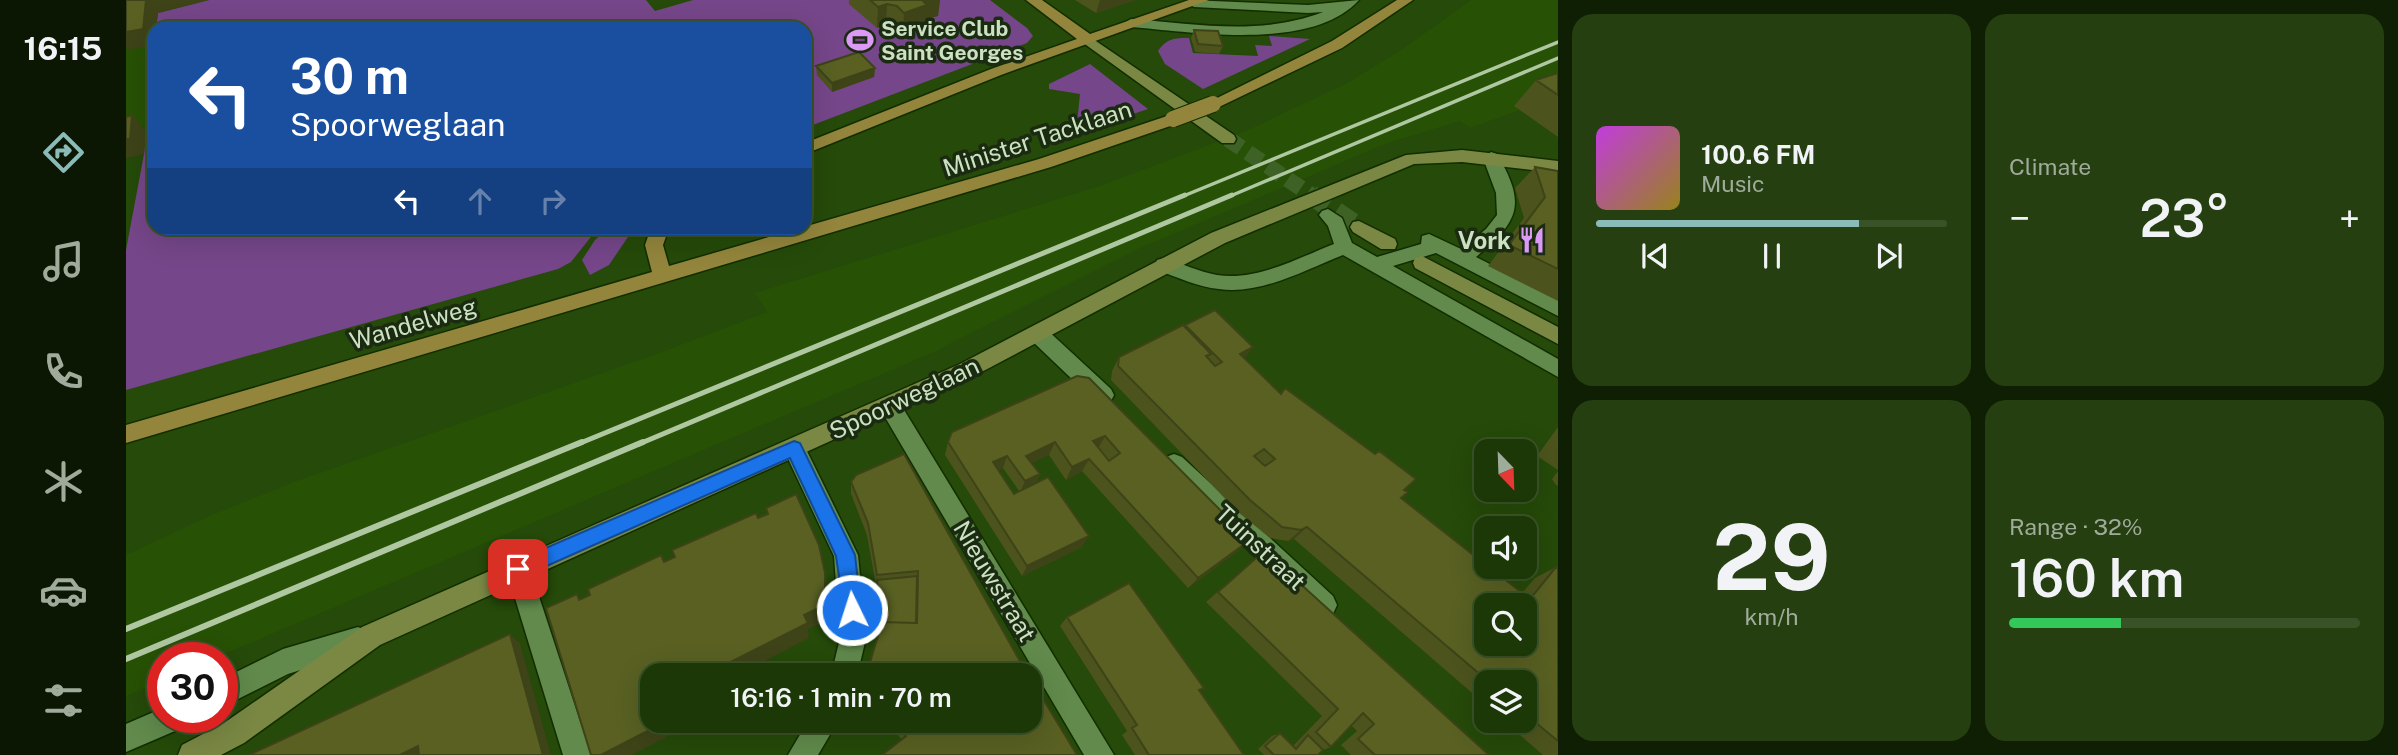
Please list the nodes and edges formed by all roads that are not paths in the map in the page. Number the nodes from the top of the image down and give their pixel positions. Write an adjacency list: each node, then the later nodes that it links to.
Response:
1 (1033, 0): 8 (main road)
2 (1406, 0): 15 (main road, Minister Tacklaan, bridge)
3 (1198, 1): 4 (street); 5 (main road)
4 (1351, 1): 6 (street)
5 (1164, 13): 6 (street); 7 (main road)
6 (1326, 16): 7 (street)
7 (1131, 23): 8 (main road)
8 (1087, 39): 9 (street); 10 (main road)
9 (1228, 139)
10 (812, 146)
11 (1491, 158): 12 (street, Spoorweglaan); 20 (street); 22 (street, Spoorweglaan)
12 (1558, 167)
13 (1328, 215): 19 (street)
14 (1359, 227): 18 (street)
15 (812, 233)
16 (658, 235): 24 (main road)
17 (804, 235): 24 (main road, Minister Tacklaan, bridge)
18 (1388, 244)
19 (1344, 247): 22 (street); 23 (street)
20 (1463, 258): 23 (street); 25 (street)
21 (1422, 263): 27 (street)
22 (1164, 265): 26 (street, Spoorweglaan)
23 (1375, 265): 28 (street)
24 (663, 277): 31 (main road, Wandelweg)
25 (1558, 307)
26 (1038, 334): 29 (street, Spoorweglaan); 30 (street)
27 (1558, 336)
28 (1558, 369)
29 (890, 406): 33 (street, Spoorweglaan); 45 (street, Nieuwstraat)
30 (1115, 407)
31 (126, 434)
32 (1154, 445): 35 (street, Tuinstraat)
33 (794, 448): 34 (street, Spoorweglaan); 37 (street)
34 (518, 569): 36 (street, Spoorweglaan); 43 (street)
35 (1345, 625)
36 (371, 636): 38 (street, Spoorweglaan); 42 (street, Spoorweglaan)
37 (847, 663)
38 (238, 686)
39 (147, 729): 41 (street)
40 (816, 733): 44 (street)
41 (126, 738)
42 (192, 755)
43 (577, 755)
44 (802, 755)
45 (1100, 755)

